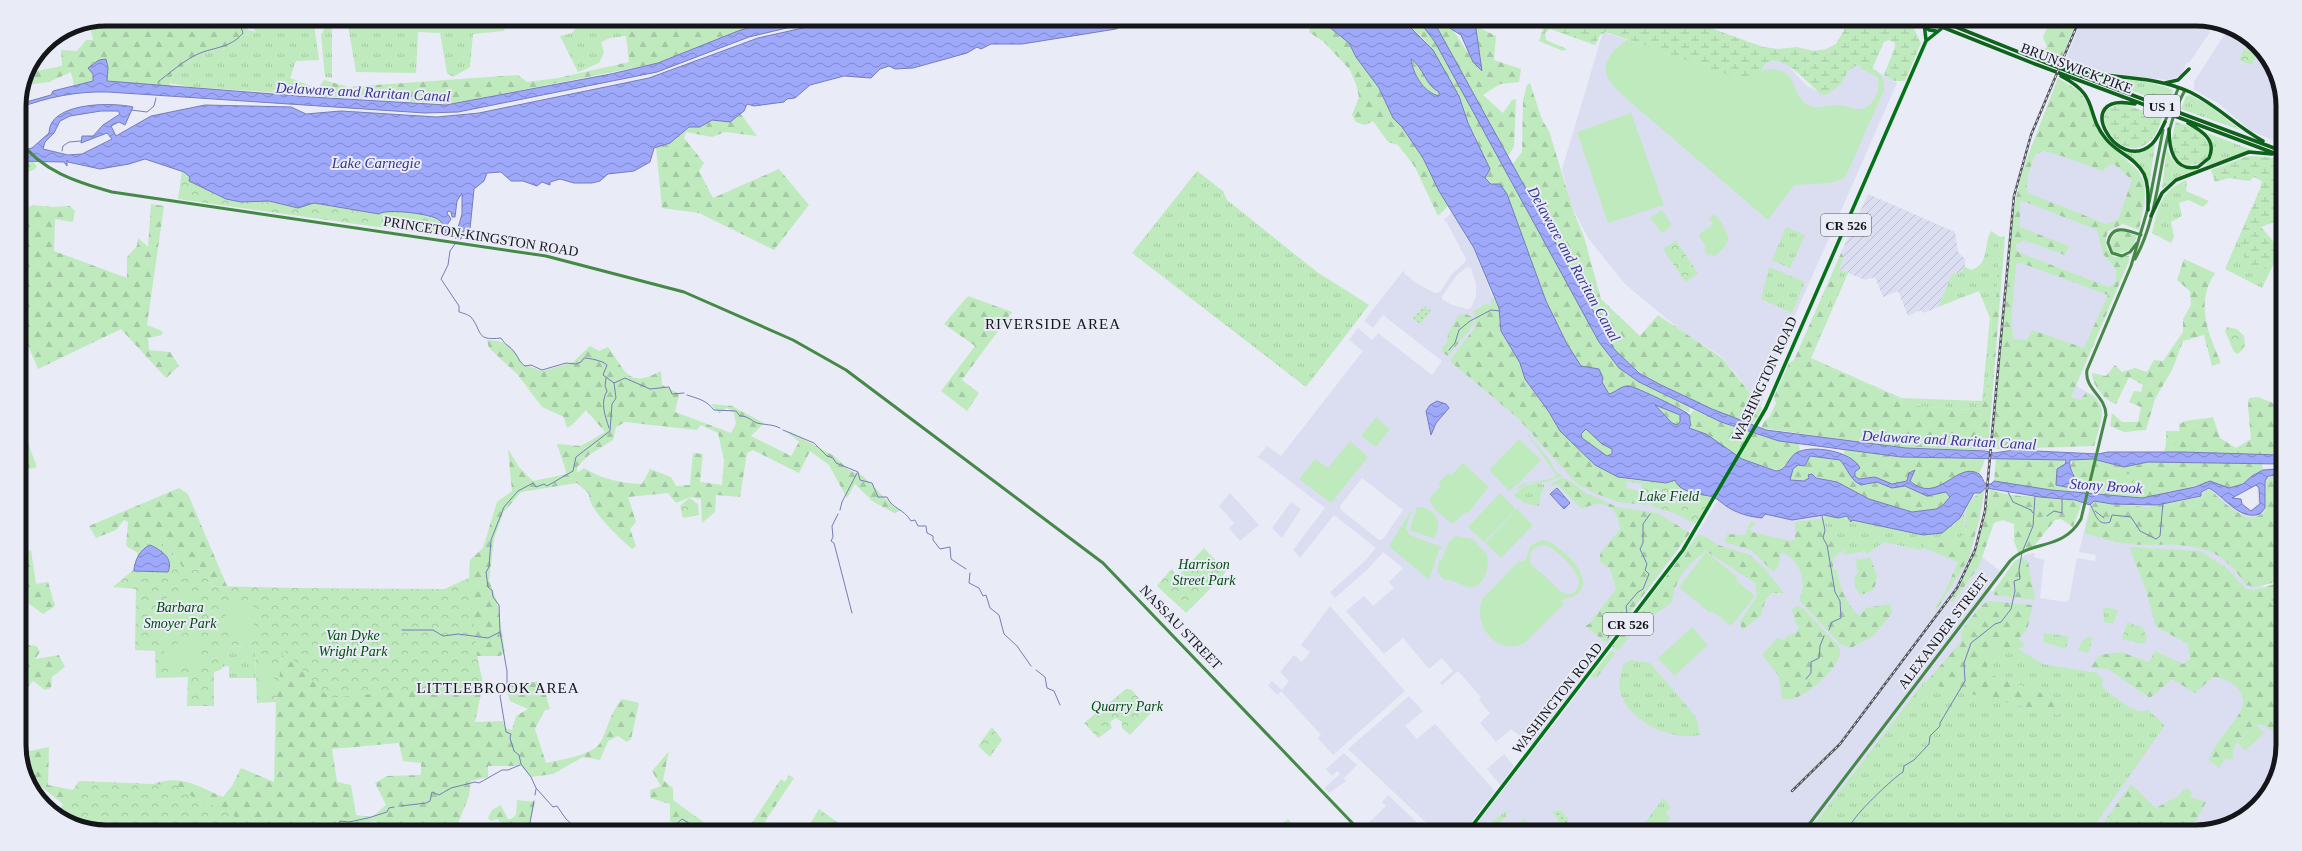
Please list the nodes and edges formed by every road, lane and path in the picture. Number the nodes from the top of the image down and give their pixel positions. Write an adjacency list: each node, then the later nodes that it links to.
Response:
1 (1925, 26): 7 (main road, WASHINGTON ROAD / CR 526)
2 (1926, 26): 6 (main road, WASHINGTON ROAD)
3 (1942, 26): 6 (main road, WASHINGTON ROAD / CR 526)
4 (1949, 26): 8 (highway, BRUNSWICK PIKE / US 1)
5 (1949, 26): 9 (highway, BRUNSWICK PIKE / US 1)
6 (1937, 31): 7 (main road, WASHINGTON ROAD / CR 526)
7 (1926, 41): 29 (main road, WASHINGTON ROAD / CR 526)
8 (2049, 64): 11 (highway); 19 (highway, BRUNSWICK PIKE / US 1)
9 (2048, 69): 14 (highway, BRUNSWICK PIKE / US 1); 22 (highway)
10 (2189, 69): 11 (highway)
11 (2164, 83): 12 (highway)
12 (2178, 89): 13 (highway); 16 (main road)
13 (2185, 90): 17 (main road); 19 (highway)
14 (2148, 106): 15 (highway, BRUNSWICK PIKE / US 1); 16 (highway)
15 (2178, 118): 17 (highway); 20 (highway, BRUNSWICK PIKE / US 1)
16 (2165, 122): 22 (main road)
17 (2169, 129): 23 (main road)
18 (26, 148): 27 (main road, PRINCETON-KINGSTON ROAD)
19 (2274, 148)
20 (2276, 154)
21 (2276, 155): 23 (highway)
22 (2148, 210): 24 (main road)
23 (2151, 216): 26 (main road)
24 (2141, 235): 25 (main road); 25 (main road)
25 (2140, 240): 26 (main road)
26 (2131, 266): 30 (main road, ALEXANDER STREET)
27 (967, 461): 28 (main road, NASSAU STREET)
28 (1354, 825)
29 (1473, 825)
30 (1809, 825)

